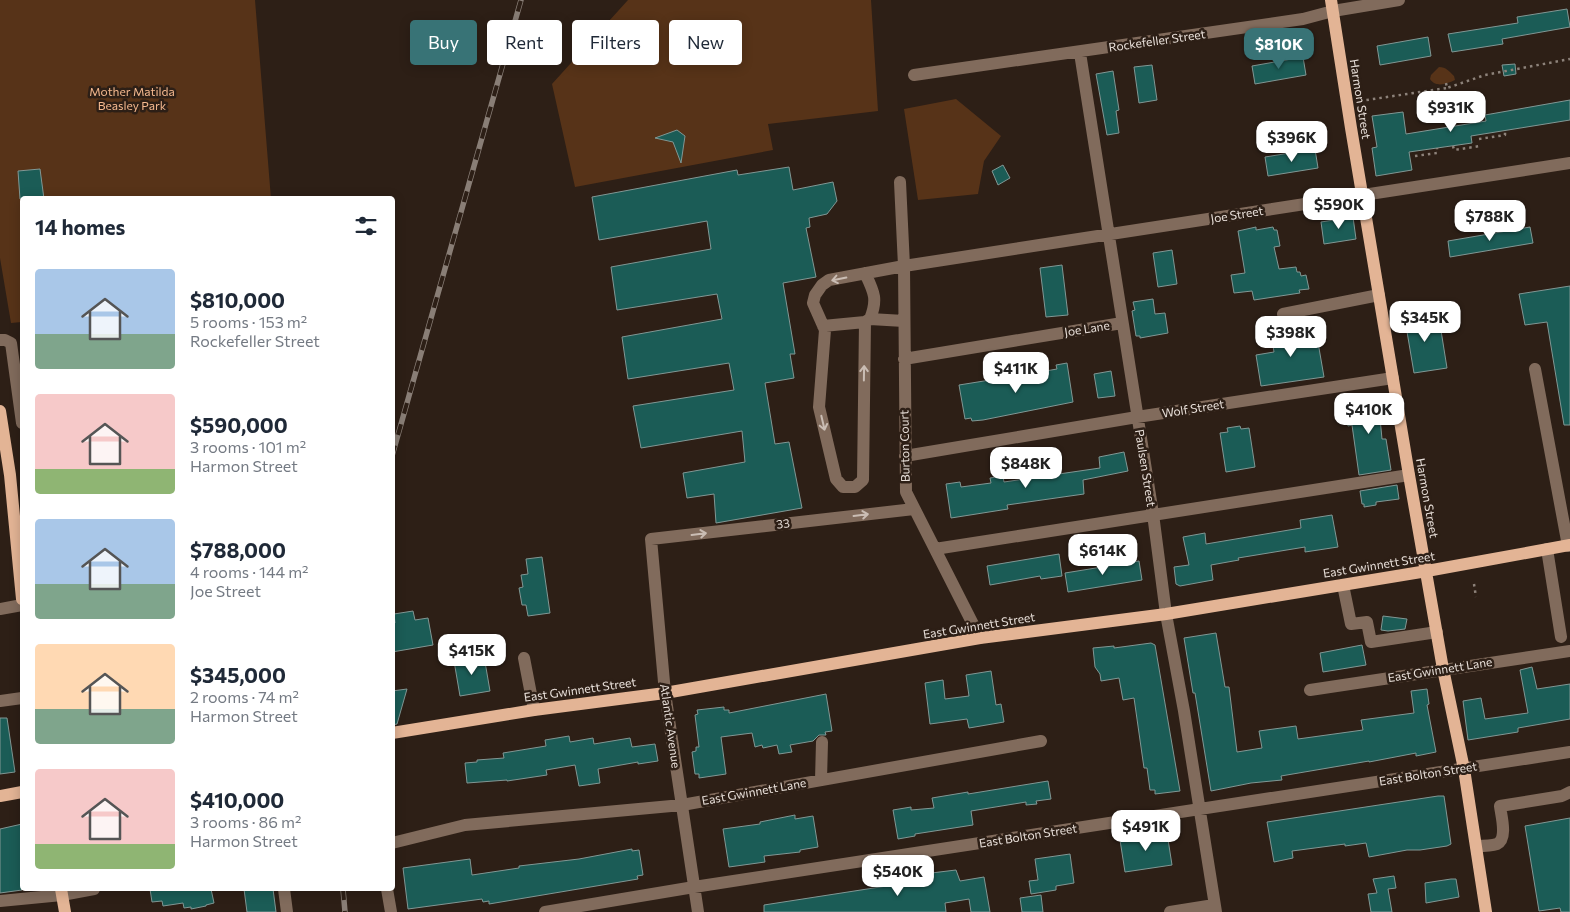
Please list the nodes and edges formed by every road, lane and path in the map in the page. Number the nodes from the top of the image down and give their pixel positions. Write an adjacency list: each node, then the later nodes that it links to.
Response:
1 (1399, 0): 2 (street, Rockefeller Street)
2 (1332, 6): 3 (street, Rockefeller Street); 8 (main road, Harmon Street)
3 (1080, 53): 5 (street, Rockefeller Street); 18 (street, Paulsen Street)
4 (1570, 59): 7 (path)
5 (914, 75)
6 (1446, 83): 7 (path)
7 (1447, 88): 8 (path)
8 (1347, 103): 17 (main road, Harmon Street)
9 (1505, 131): 10 (path)
10 (1479, 139)
11 (1453, 146): 12 (path)
12 (1480, 146)
13 (1437, 148): 14 (path)
14 (1415, 156)
15 (1570, 163): 17 (street, Joe Street)
16 (900, 182): 19 (street, Burton Court)
17 (1362, 195): 18 (street, Joe Street); 21 (main road, Harmon Street)
18 (1108, 235): 19 (street, Joe Street); 25 (street, Paulsen Street)
19 (904, 266): 20 (street, Joe Street); 24 (street, Burton Court)
20 (865, 273): 23 (street); 26 (street, one-way to 26)
21 (1379, 295): 22 (street); 30 (main road, Harmon Street)
22 (1283, 314)
23 (868, 320): 24 (street); 26 (street); 26 (street, one-way to 23)
24 (904, 320): 28 (street, Burton Court)
25 (1122, 323): 28 (street, Joe Lane); 33 (street, Paulsen Street)
26 (823, 326)
27 (0, 340): 31 (street)
28 (904, 359): 36 (street, Burton Court)
29 (1535, 369): 42 (street)
30 (1392, 378): 33 (street, Wolf Street); 37 (main road, Harmon Street)
31 (20, 409)
32 (0, 411): 35 (main road)
33 (1137, 417): 36 (street, Wolf Street); 40 (street, Paulsen Street)
34 (20, 424): 35 (street)
35 (2, 426): 38 (main road)
36 (905, 456): 39 (street, Burton Court)
37 (1409, 475): 40 (street); 45 (main road, Harmon Street)
38 (5, 476): 47 (main road)
39 (914, 509): 41 (street, 33, one-way to 39); 43 (street, Burton Court)
40 (1153, 514): 43 (street); 52 (street, Paulsen Street)
41 (651, 539): 60 (street, Atlantic Avenue)
42 (1569, 545): 44 (main road, East Gwinnett Street)
43 (935, 549): 55 (street, Burton Court)
44 (1546, 549): 45 (main road, East Gwinnett Street); 54 (street)
45 (1427, 571): 48 (main road, East Gwinnett Street); 53 (main road, Harmon Street)
46 (1474, 584): 49 (path)
47 (20, 585)
48 (1343, 585): 52 (main road, East Gwinnett Street); 53 (street)
49 (1476, 597)
50 (20, 605): 51 (street)
51 (0, 610)
52 (1166, 614): 55 (main road, East Gwinnett Street); 74 (street, Paulsen Street)
53 (1437, 632): 58 (main road, Harmon Street)
54 (1561, 637)
55 (980, 638): 60 (main road, East Gwinnett Street)
56 (1570, 651): 58 (street, East Gwinnett Lane)
57 (524, 658): 63 (street)
58 (1443, 669): 59 (street, East Gwinnett Lane); 68 (main road, Harmon Street)
59 (1310, 690)
60 (665, 693): 63 (main road, East Gwinnett Street); 73 (street, Atlantic Avenue)
61 (20, 698): 62 (street)
62 (0, 701)
63 (534, 710): 64 (main road, East Gwinnett Street)
64 (395, 733)
65 (1041, 741): 69 (street, East Gwinnett Lane)
66 (822, 742): 69 (street)
67 (1570, 753): 68 (street, East Bolton Street)
68 (1464, 769): 74 (street, East Bolton Street); 76 (main road, Harmon Street)
69 (821, 780): 73 (street, East Gwinnett Lane)
70 (20, 792): 72 (main road)
71 (1570, 792): 76 (street)
72 (0, 796)
73 (682, 805): 75 (street, East Gwinnett Lane); 77 (street, Atlantic Avenue)
74 (1200, 809): 77 (street, East Bolton Street); 82 (street, Paulsen Street)
75 (395, 842)
76 (1476, 846): 90 (main road, Harmon Street)
77 (694, 887): 83 (street, East Bolton Street); 88 (street, Atlantic Avenue)
78 (284, 891): 85 (street)
79 (387, 891): 86 (street)
80 (62, 892): 81 (street); 84 (main road)
81 (0, 901)
82 (1215, 908): 89 (street)
83 (575, 910): 87 (street, East Bolton Street)
84 (65, 912)
85 (287, 912)
86 (391, 912)
87 (545, 912)
88 (698, 912)
89 (1170, 912)
90 (1486, 912)

